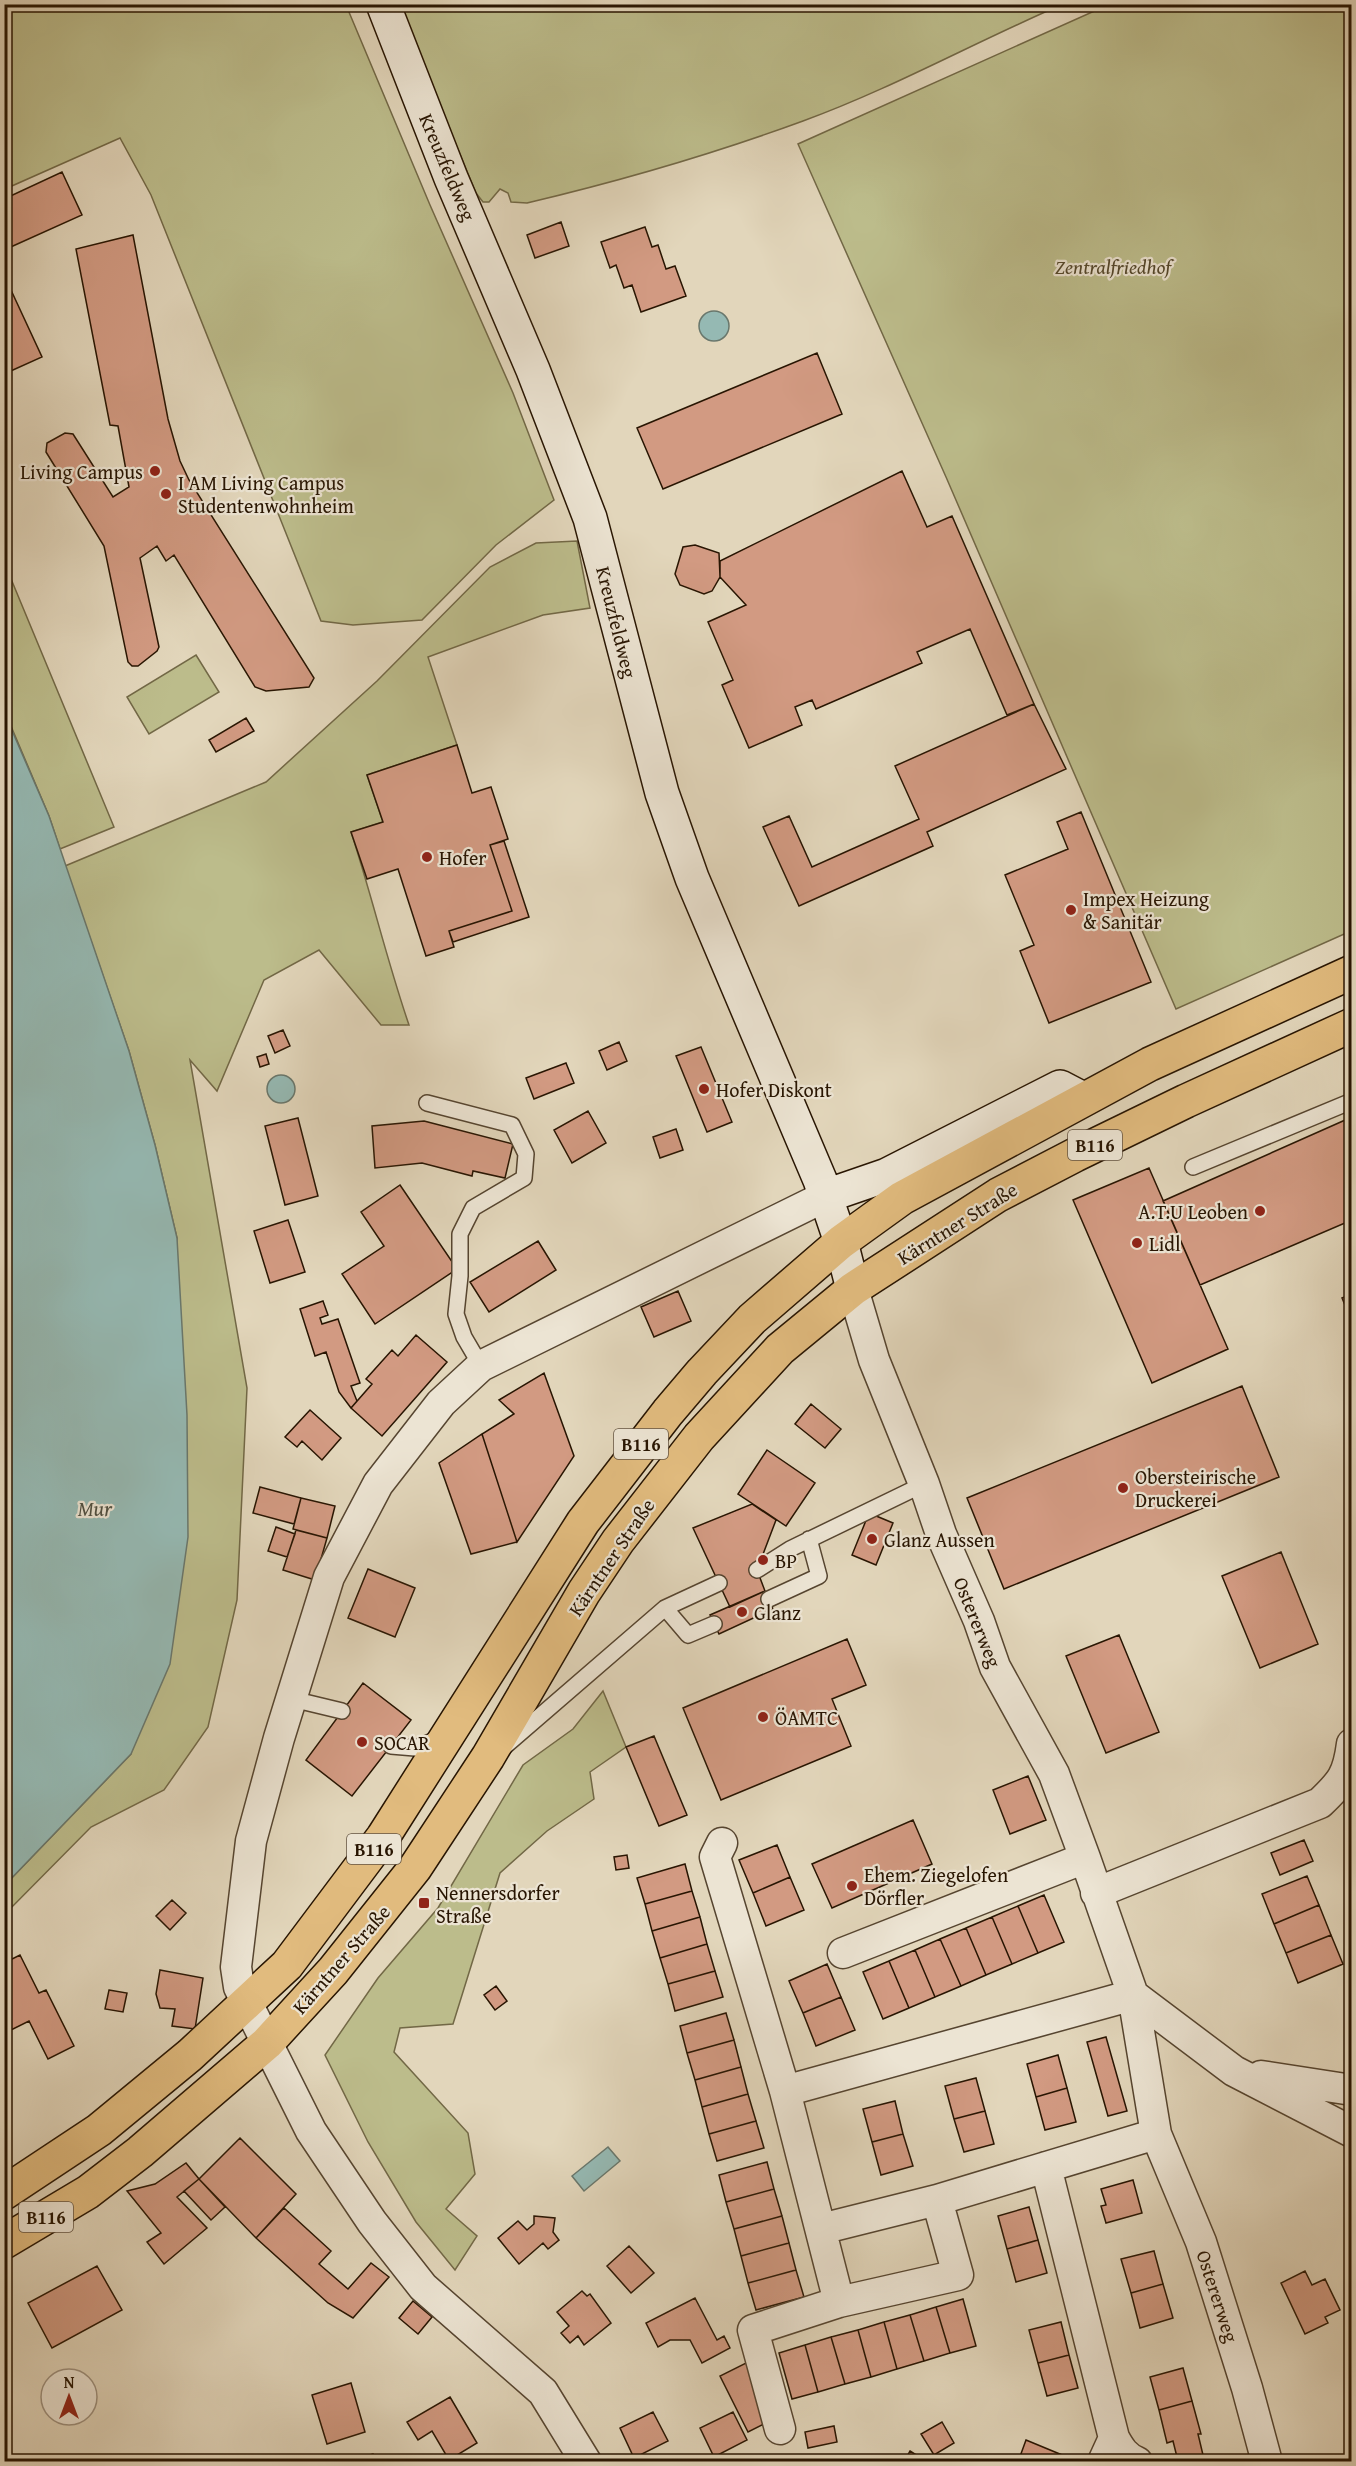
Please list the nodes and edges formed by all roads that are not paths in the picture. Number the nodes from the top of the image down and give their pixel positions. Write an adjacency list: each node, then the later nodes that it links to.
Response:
1 (383, 4): 8 (main road, Kreuzfeldweg)
2 (1352, 972): 4 (main road, Kärntner Straße / B116)
3 (1352, 1025): 10 (main road, Kärntner Straße / B116)
4 (1083, 1099): 8 (main road); 9 (main road, Kärntner Straße / B116)
5 (1352, 1101): 7 (lane)
6 (428, 1103): 11 (lane)
7 (1193, 1167)
8 (826, 1196): 9 (main road, Kreuzfeldweg); 11 (street)
9 (841, 1242): 10 (main road, Ostererweg); 21 (main road, Kärntner Straße / B116)
10 (853, 1289): 12 (street, Ostererweg); 24 (main road, Kärntner Straße / B116)
11 (481, 1366): 19 (street)
12 (924, 1484): 13 (lane); 26 (street, Ostererweg)
13 (809, 1539): 14 (lane); 16 (lane)
14 (757, 1570)
15 (719, 1583): 17 (lane)
16 (769, 1599)
17 (665, 1608): 18 (lane); 24 (lane)
18 (714, 1624)
19 (292, 1698): 20 (lane); 30 (street)
20 (342, 1711)
21 (448, 1735): 23 (lane); 30 (main road, Kärntner Straße / B116)
22 (1352, 1744): 27 (street)
23 (391, 1746)
24 (488, 1757): 31 (main road, Kärntner Straße / B116)
25 (723, 1843): 34 (street)
26 (1085, 1858): 27 (street, Ostererweg); 28 (street)
27 (1096, 1893): 29 (street, Ostererweg)
28 (843, 1953)
29 (1133, 1995): 32 (street); 34 (street); 36 (street, Ostererweg)
30 (246, 2004): 31 (street); 38 (main road, Kärntner Straße / B116)
31 (267, 2043): 41 (main road, Kärntner Straße / B116); 45 (street)
32 (1234, 2072): 33 (street); 35 (street)
33 (1352, 2090)
34 (785, 2091): 40 (street)
35 (1352, 2132)
36 (1156, 2134): 37 (street); 47 (street, Ostererweg)
37 (1046, 2167): 39 (street); 44 (street)
38 (4, 2193)
39 (937, 2200): 40 (street); 42 (street)
40 (821, 2229): 42 (street)
41 (4, 2242)
42 (839, 2302): 43 (street)
43 (780, 2429)
44 (1108, 2450): 46 (street)
45 (586, 2462)
46 (1137, 2462)
47 (1267, 2462)

